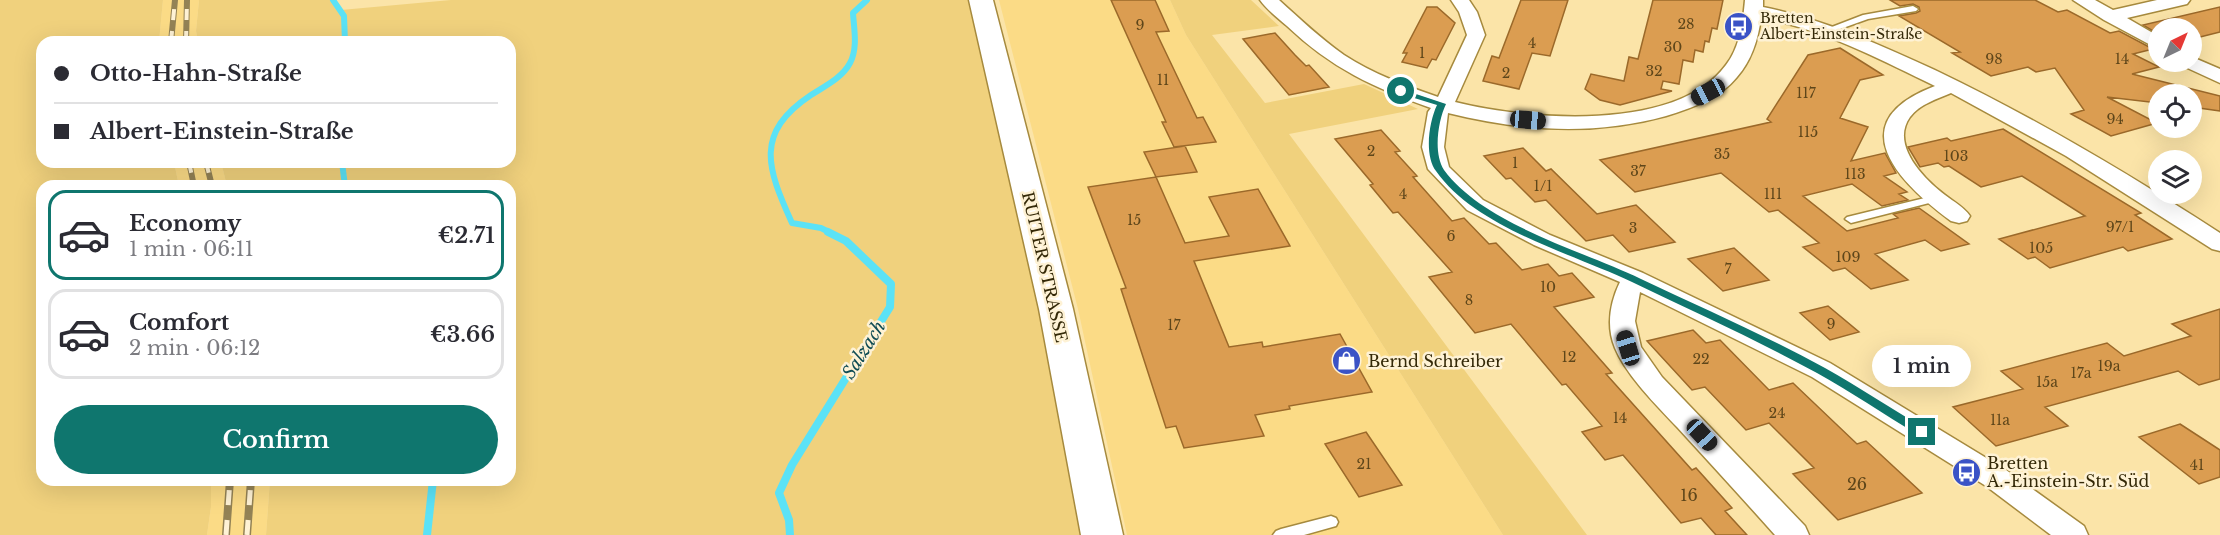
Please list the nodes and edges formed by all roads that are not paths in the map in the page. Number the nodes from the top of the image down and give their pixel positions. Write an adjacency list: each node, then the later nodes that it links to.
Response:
1 (981, 0): 21 (street, RUITER STRASSE)
2 (1269, 0): 14 (street)
3 (1460, 0): 14 (street)
4 (2082, 0): 8 (street)
5 (2181, 0): 8 (street)
6 (1754, 6): 9 (street); 14 (street)
7 (1913, 9): 9 (lane)
8 (2110, 16): 10 (street)
9 (1828, 30): 13 (street)
10 (2148, 37)
11 (2202, 68): 12 (street)
12 (2220, 77)
13 (1952, 86): 15 (street); 18 (street)
14 (1442, 104): 19 (street)
15 (1933, 199): 16 (street); 17 (lane)
16 (1959, 216)
17 (1851, 219)
18 (2220, 244)
19 (1634, 279): 23 (street); 24 (street)
20 (1331, 522): 22 (lane)
21 (1102, 535)
22 (1281, 535)
23 (1794, 535)
24 (2073, 535)

